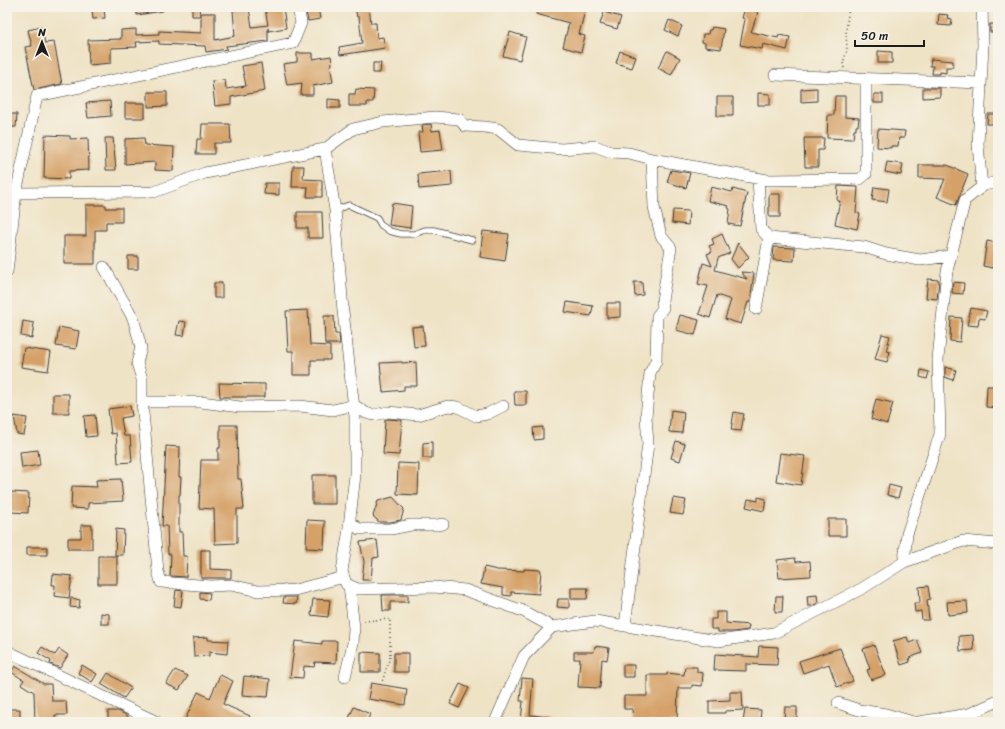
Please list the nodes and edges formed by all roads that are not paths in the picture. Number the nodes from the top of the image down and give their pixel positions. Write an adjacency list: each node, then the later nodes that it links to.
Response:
1 (298, 7): 11 (street)
2 (982, 7): 5 (street)
3 (775, 76): 4 (street)
4 (866, 79): 5 (street); 8 (street)
5 (981, 83): 10 (street)
6 (325, 149): 7 (street); 11 (street); 12 (street)
7 (652, 159): 8 (street); 27 (street)
8 (758, 179): 13 (street)
9 (998, 182): 10 (street)
10 (982, 187): 15 (street)
11 (16, 193): 17 (street)
12 (335, 210): 14 (lane); 20 (street)
13 (769, 238): 15 (street); 18 (street)
14 (472, 240)
15 (950, 256): 25 (street)
16 (104, 267): 19 (street)
17 (7, 272)
18 (756, 309)
19 (142, 402): 20 (street); 26 (street)
20 (354, 405): 21 (street); 22 (street)
21 (503, 406)
22 (350, 522): 23 (street); 26 (street)
23 (443, 524)
24 (998, 544): 25 (street)
25 (904, 562): 27 (street)
26 (347, 581): 28 (street); 30 (street)
27 (625, 626): 28 (street)
28 (552, 627): 34 (street)
29 (7, 651): 33 (street)
30 (345, 677)
31 (998, 700): 36 (street)
32 (838, 703): 35 (street)
33 (150, 721)
34 (495, 722)
35 (913, 722)
36 (919, 722)

